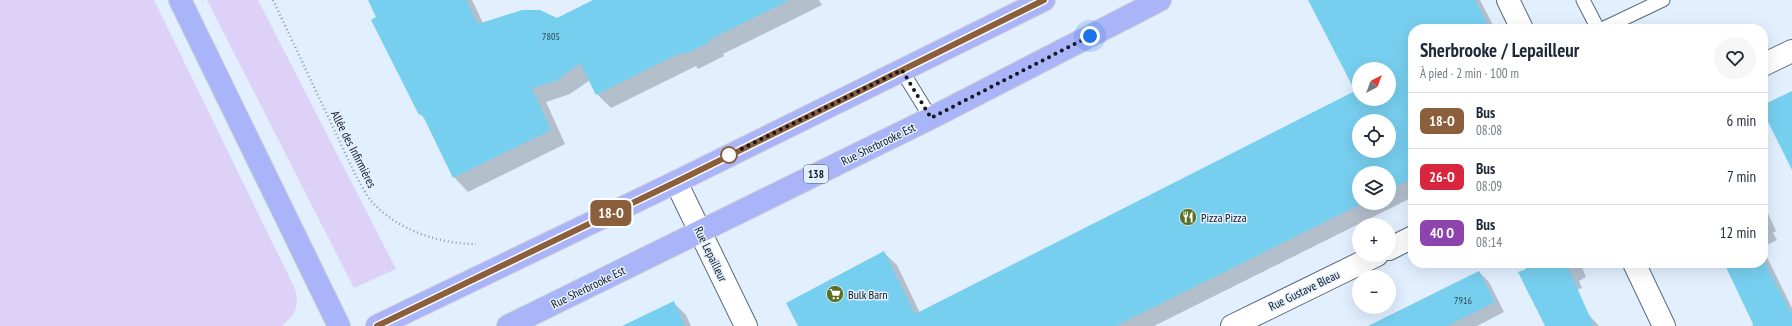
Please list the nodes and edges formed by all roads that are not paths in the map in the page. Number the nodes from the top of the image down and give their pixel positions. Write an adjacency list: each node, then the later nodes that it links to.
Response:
1 (180, 0): 20 (main road)
2 (1044, 0): 12 (main road)
3 (1160, 0): 13 (main road, Rue Sherbrooke Est / 138)
4 (1508, 0): 7 (street)
5 (1583, 0): 8 (lane)
6 (1663, 0): 9 (lane)
7 (1520, 24)
8 (1595, 24)
9 (1613, 24)
10 (1792, 51): 11 (street)
11 (1768, 63)
12 (902, 70): 13 (lane); 14 (main road)
13 (931, 118): 15 (main road, Rue Sherbrooke Est / 138)
14 (676, 182): 15 (street, Rue Lepailleur); 21 (main road)
15 (700, 231): 22 (main road, Rue Sherbrooke Est / 138); 23 (street, Rue Lepailleur)
16 (1408, 240): 17 (street)
17 (1396, 246)
18 (1362, 262): 24 (street, Rue Gustave Bleau)
19 (1636, 268): 25 (street)
20 (339, 326)
21 (377, 326)
22 (508, 326)
23 (746, 326)
24 (1232, 326)
25 (1664, 326)

